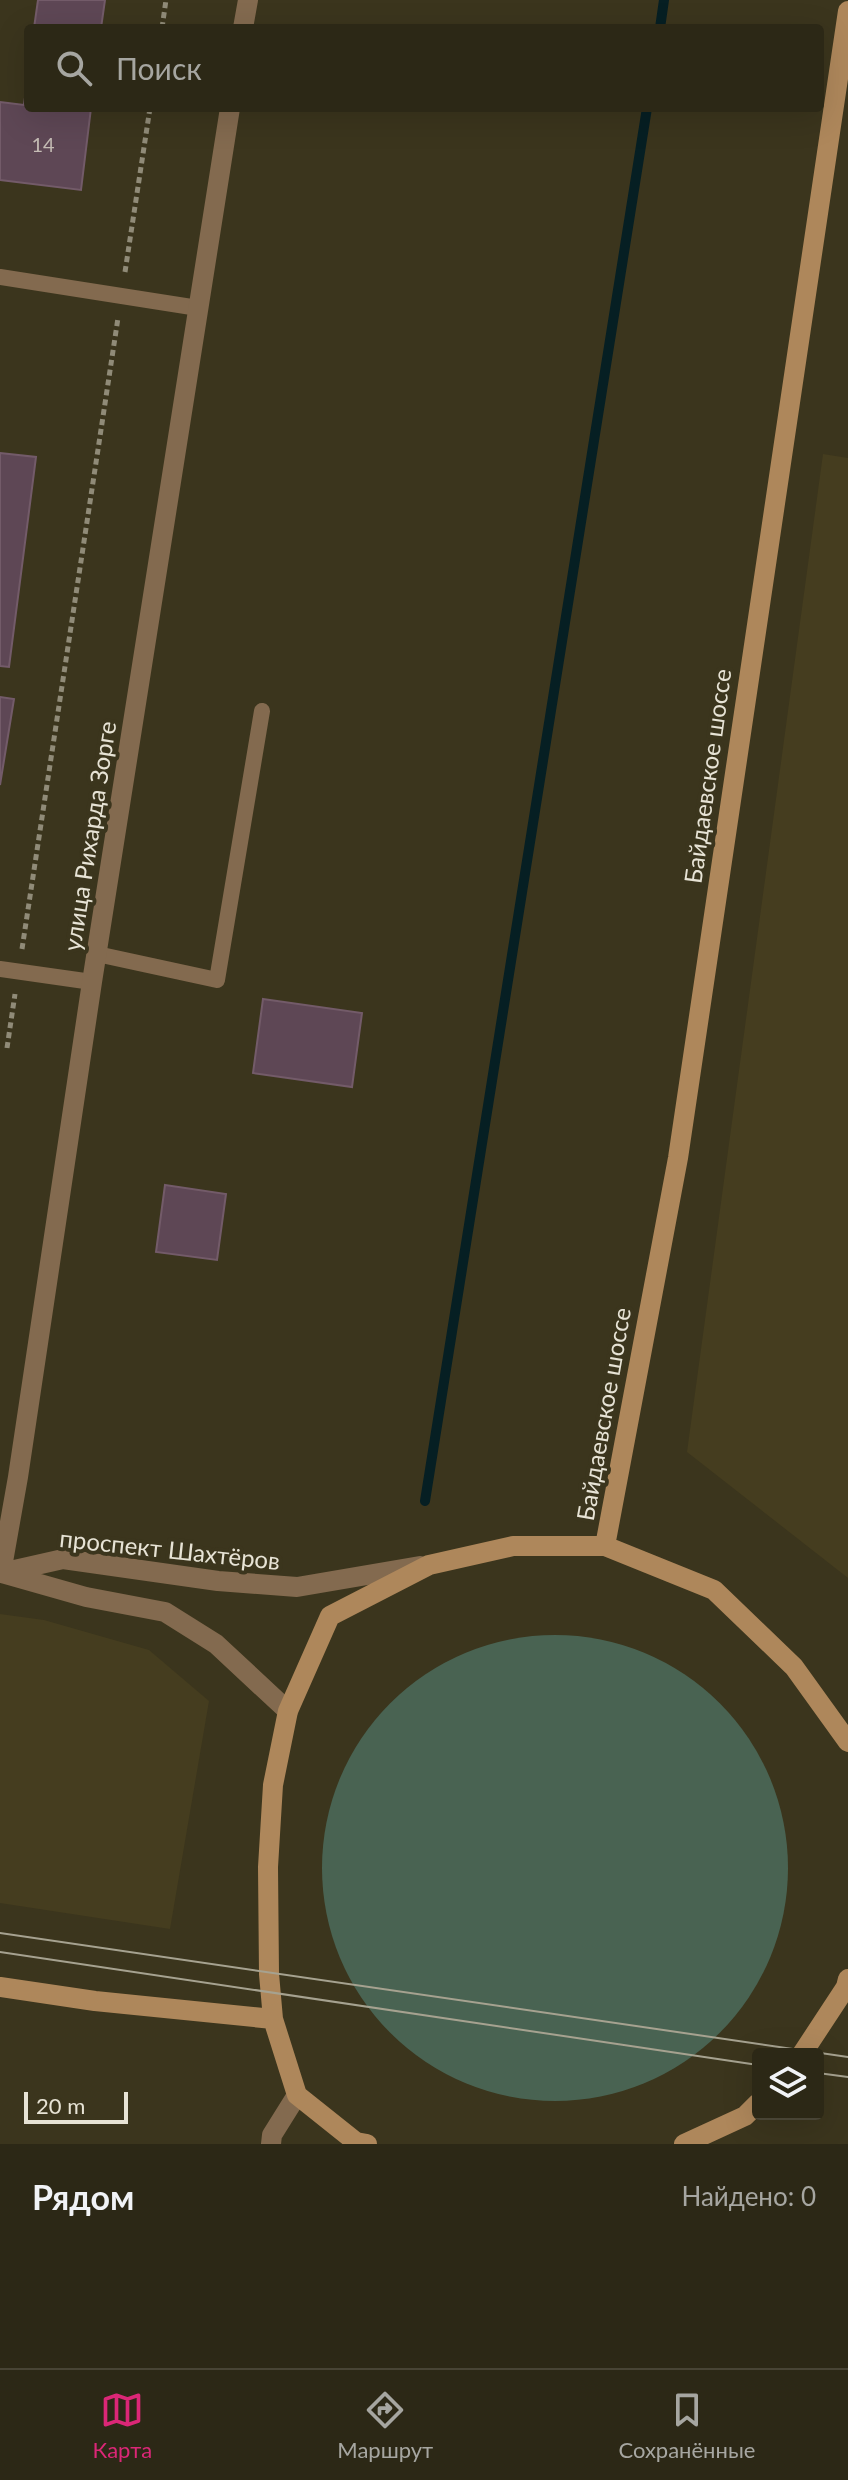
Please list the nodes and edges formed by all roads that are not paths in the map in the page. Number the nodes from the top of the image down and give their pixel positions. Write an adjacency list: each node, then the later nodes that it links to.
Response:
1 (248, 0): 3 (street)
2 (848, 11): 11 (main road, Байдаевское шоссе)
3 (244, 24)
4 (229, 112): 6 (street, улица Рихарда Зорге)
5 (0, 277): 6 (lane)
6 (198, 308): 8 (street, улица Рихарда Зорге)
7 (262, 711): 8 (lane)
8 (97, 954): 10 (street, улица Рихарда Зорге)
9 (0, 969): 10 (lane)
10 (92, 982): 13 (street, улица Рихарда Зорге)
11 (605, 1546): 12 (main road); 15 (main road)
12 (429, 1565): 13 (street, проспект Шахтёров); 14 (main road)
13 (0, 1573): 14 (street, проспект Шахтёров)
14 (288, 1711): 18 (main road)
15 (848, 1742)
16 (847, 1984): 19 (main road)
17 (0, 1987): 18 (main road)
18 (273, 2019): 20 (main road)
19 (806, 2048)
20 (297, 2095): 22 (street); 23 (main road)
21 (752, 2109): 24 (main road)
22 (271, 2144)
23 (367, 2144)
24 (684, 2144)

